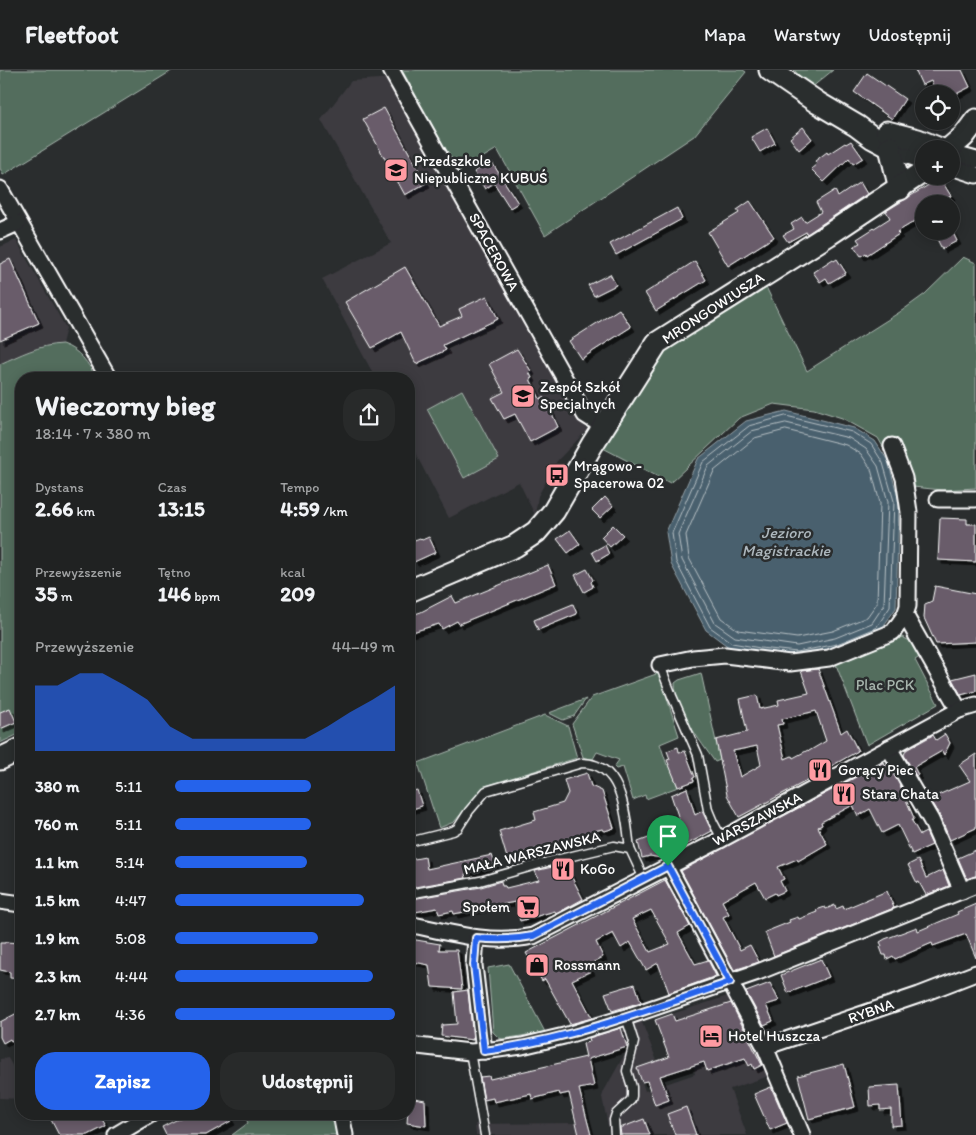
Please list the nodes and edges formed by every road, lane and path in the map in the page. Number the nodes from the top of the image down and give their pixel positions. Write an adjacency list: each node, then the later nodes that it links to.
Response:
1 (391, 70): 19 (street, SPACEROWA)
2 (770, 70): 4 (street)
3 (976, 120): 6 (street)
4 (857, 126): 5 (street); 7 (street)
5 (918, 140)
6 (959, 140)
7 (890, 147): 8 (street); 15 (street)
8 (915, 155)
9 (960, 156): 10 (street)
10 (976, 160)
11 (960, 170): 12 (street)
12 (976, 175)
13 (915, 178): 15 (street, MRONGOWIUSZA)
14 (0, 189): 16 (street)
15 (900, 189): 19 (street, MRONGOWIUSZA)
16 (18, 223): 17 (street); 18 (street)
17 (0, 231)
18 (105, 372)
19 (604, 427): 23 (street, MRONGOWIUSZA)
20 (892, 446): 24 (street)
21 (938, 499): 22 (street)
22 (976, 499)
23 (415, 588)
24 (905, 615): 25 (street); 27 (street)
25 (660, 665): 31 (lane)
26 (976, 705): 27 (street, WARSZAWSKA)
27 (959, 710): 28 (street, WARSZAWSKA)
28 (888, 748): 31 (street, WARSZAWSKA); 36 (street)
29 (15, 752): 30 (street)
30 (0, 759)
31 (722, 839): 34 (street, WARSZAWSKA)
32 (415, 840): 33 (lane)
33 (630, 848): 35 (lane); 37 (lane, MAŁA WARSZAWSKA)
34 (668, 866): 35 (street, WARSZAWSKA); 43 (street)
35 (644, 879): 41 (street, WARSZAWSKA)
36 (969, 888): 43 (street)
37 (415, 893)
38 (0, 902): 39 (street)
39 (15, 903)
40 (415, 925): 41 (street, WARSZAWSKA)
41 (476, 938): 47 (street)
42 (976, 973): 46 (street, RYBNA)
43 (730, 982): 44 (street); 46 (street)
44 (626, 1017): 47 (street); 53 (lane)
45 (415, 1045): 47 (street)
46 (765, 1047): 54 (street)
47 (477, 1052): 52 (lane)
48 (141, 1120): 50 (street)
49 (342, 1120): 51 (street)
50 (116, 1135)
51 (346, 1135)
52 (484, 1135)
53 (614, 1135)
54 (802, 1135)

